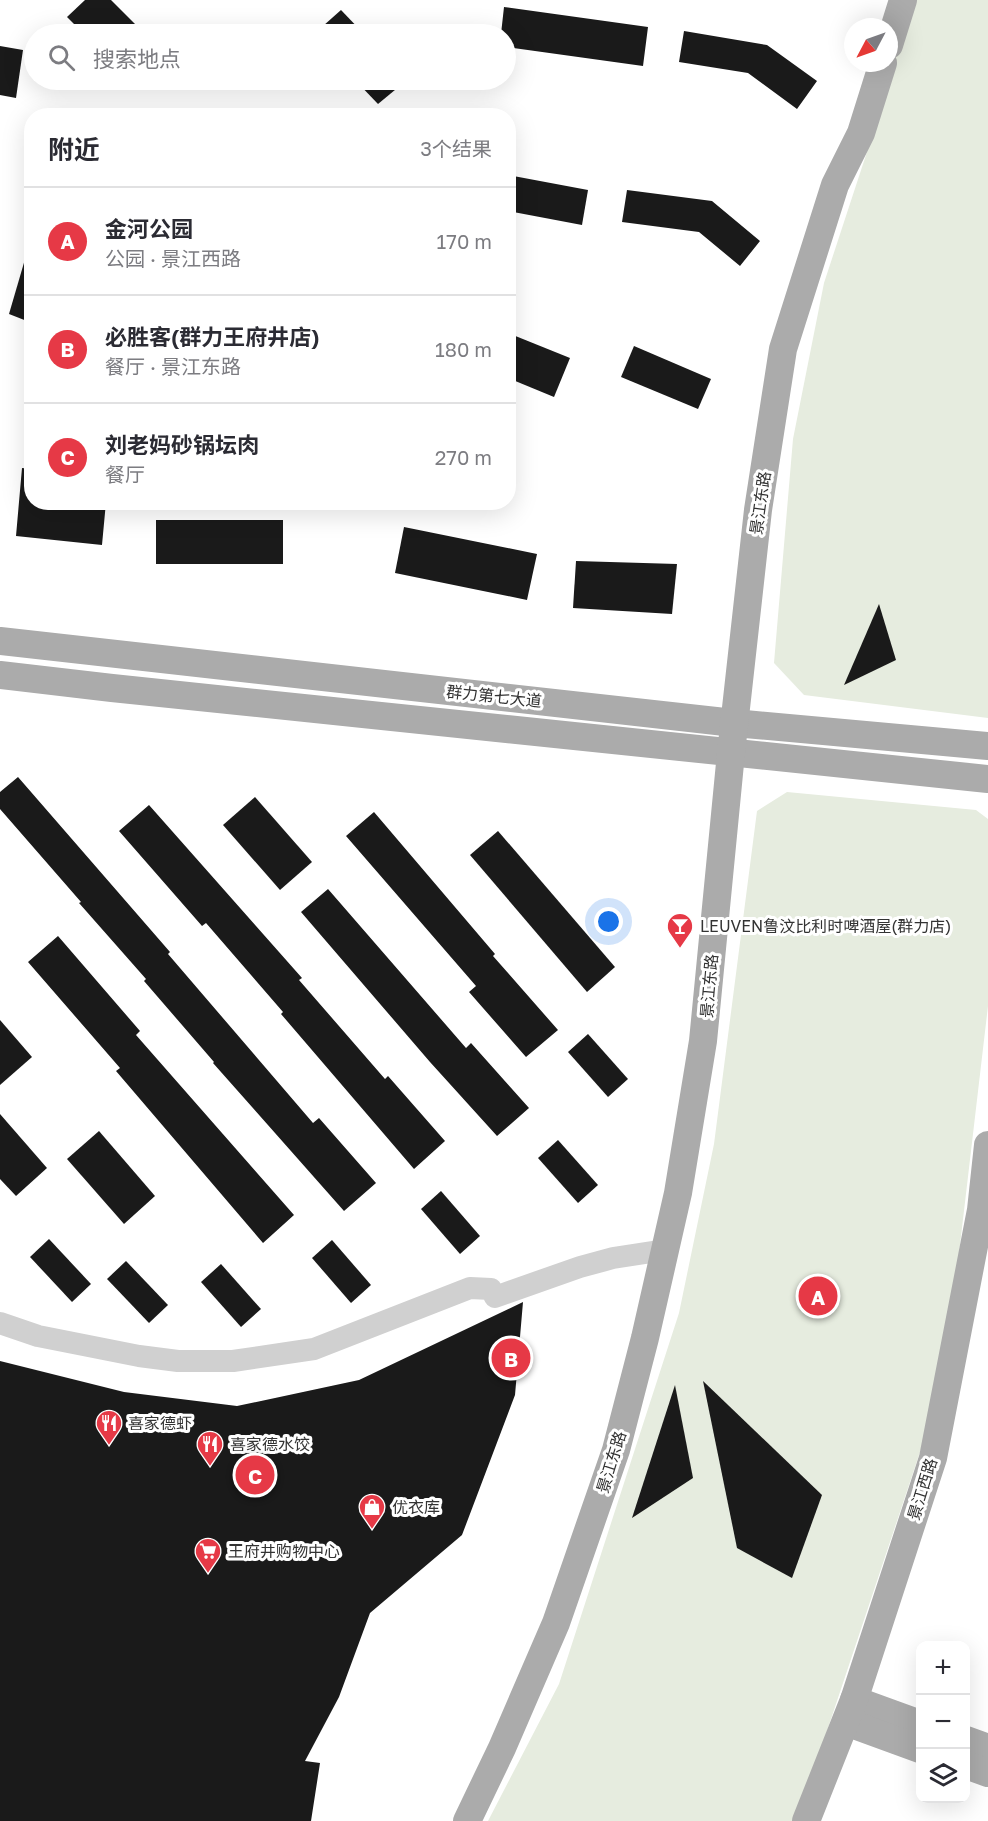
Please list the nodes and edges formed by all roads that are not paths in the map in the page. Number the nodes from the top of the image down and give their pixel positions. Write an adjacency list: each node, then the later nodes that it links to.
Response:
1 (903, 0): 2 (main road)
2 (897, 18)
3 (880, 72): 6 (main road, 景江东路)
4 (0, 641): 6 (main road, 群力第七大道)
5 (0, 675): 8 (main road, 群力第七大道)
6 (734, 723): 7 (main road, 群力第七大道); 8 (main road, 景江东路)
7 (988, 746)
8 (731, 753): 9 (main road, 群力第七大道); 11 (main road, 景江东路)
9 (988, 779)
10 (988, 1145): 13 (main road, 景江西路)
11 (665, 1250): 12 (street); 20 (main road, 景江东路)
12 (0, 1323)
13 (850, 1711): 14 (main road); 16 (main road); 21 (main road, 景江西路)
14 (916, 1723)
15 (970, 1741): 17 (main road)
16 (916, 1746)
17 (988, 1748)
18 (970, 1766): 19 (main road)
19 (988, 1773)
20 (466, 1821)
21 (806, 1821)

